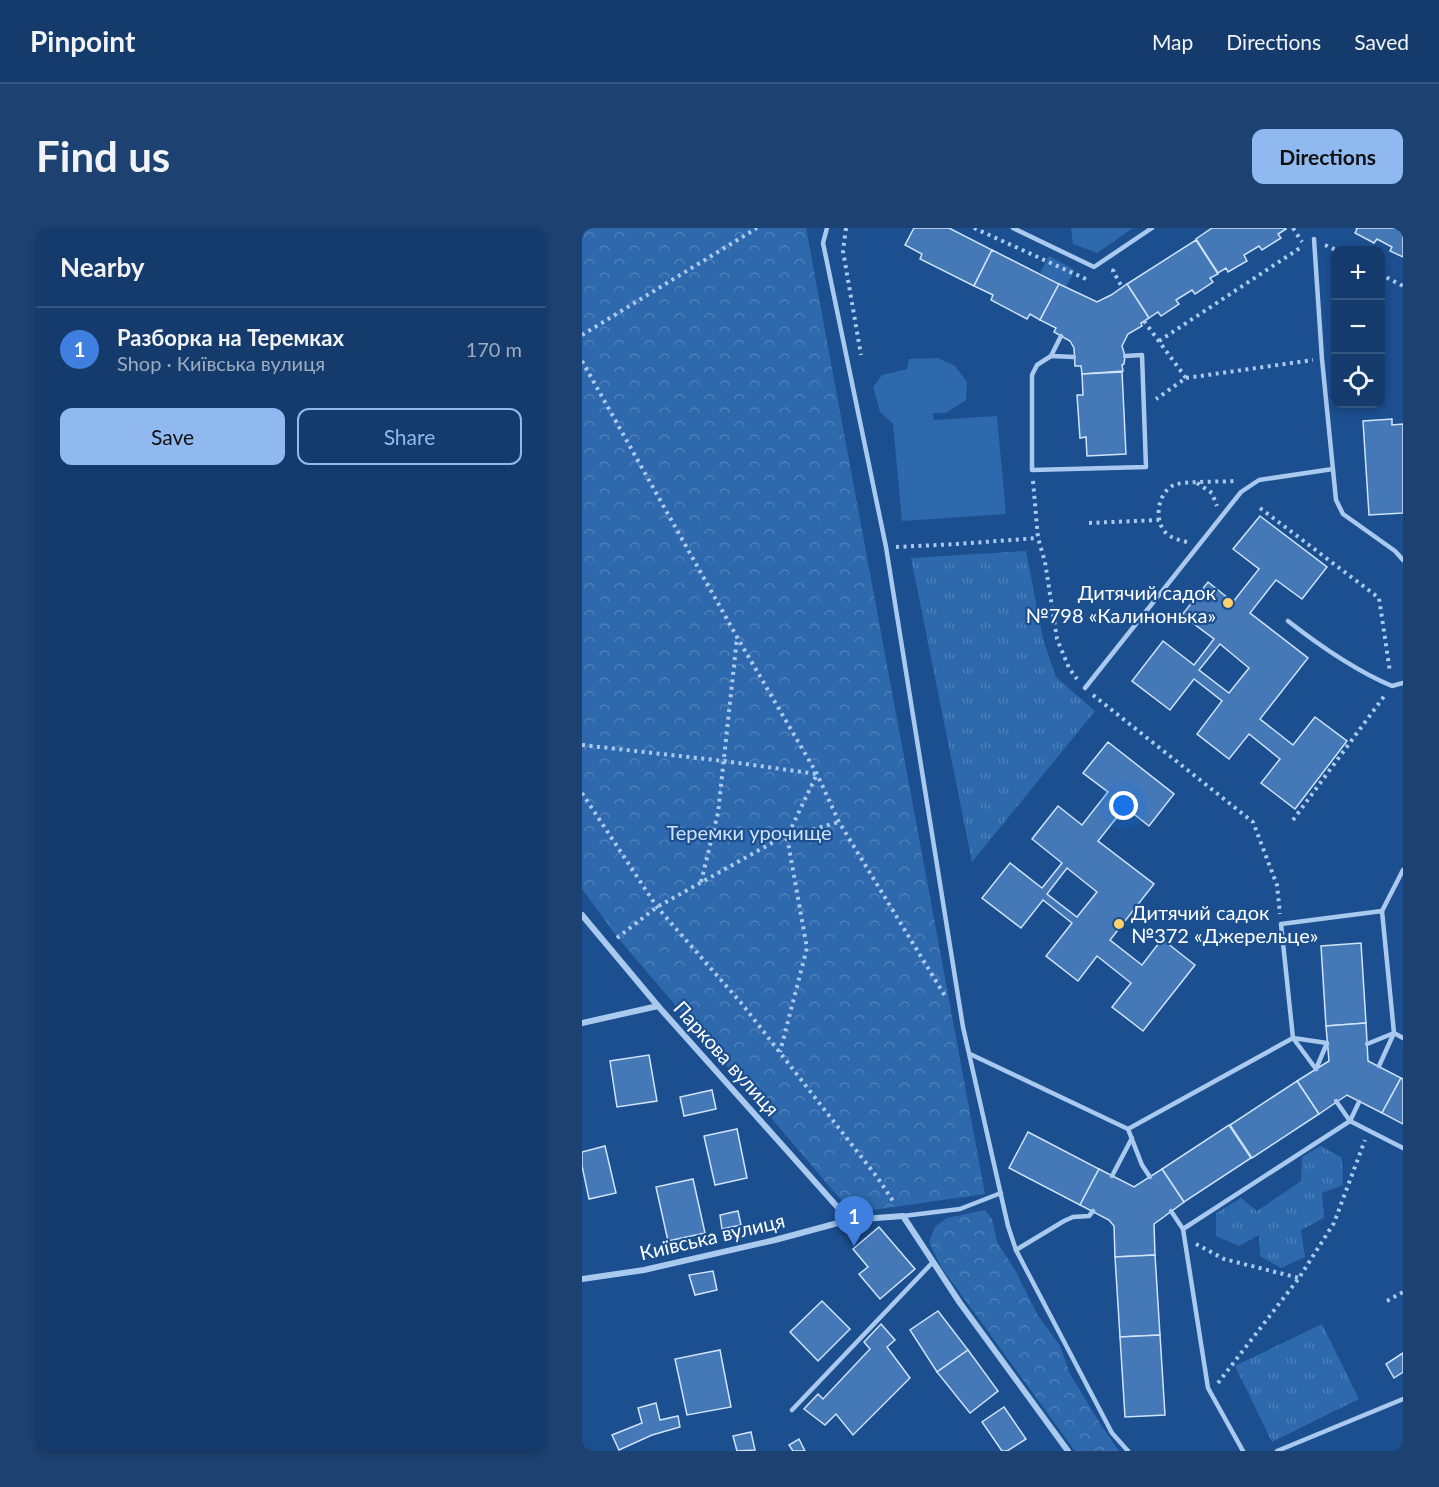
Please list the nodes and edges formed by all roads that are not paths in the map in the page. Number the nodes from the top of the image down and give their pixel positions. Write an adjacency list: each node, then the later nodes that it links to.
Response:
1 (827, 228): 23 (lane)
2 (1013, 228): 3 (lane)
3 (1152, 228)
4 (1314, 239): 9 (lane)
5 (1061, 336): 6 (lane)
6 (1051, 356): 7 (lane); 8 (lane)
7 (1125, 356)
8 (1074, 357)
9 (1333, 469): 10 (lane); 13 (lane)
10 (1403, 560)
11 (1288, 621): 12 (lane)
12 (1403, 683)
13 (1085, 688)
14 (1403, 870): 15 (lane)
15 (1382, 911): 19 (lane); 20 (lane)
16 (582, 915): 17 (street, Паркова вулиця)
17 (658, 1006): 18 (street); 37 (street, Паркова вулиця)
18 (582, 1023)
19 (1394, 1033): 21 (lane); 22 (lane); 24 (lane)
20 (1293, 1038): 20 (lane); 28 (lane)
21 (1403, 1038)
22 (1367, 1044)
23 (970, 1054): 28 (lane); 33 (lane)
24 (1379, 1066)
25 (1336, 1101): 27 (lane)
26 (1359, 1102): 27 (lane)
27 (1350, 1121): 30 (lane); 38 (lane)
28 (1128, 1129): 29 (lane)
29 (1132, 1138): 31 (lane); 32 (lane)
30 (1403, 1148)
31 (1112, 1176)
32 (1150, 1177)
33 (1001, 1193): 36 (lane); 39 (lane)
34 (1093, 1211): 39 (lane)
35 (1171, 1211): 38 (lane)
36 (903, 1216): 37 (street, Київська вулиця); 40 (street)
37 (849, 1220): 41 (street, Київська вулиця)
38 (1183, 1229): 46 (lane)
39 (1016, 1250): 45 (lane)
40 (933, 1262): 43 (lane); 44 (street)
41 (582, 1279)
42 (1403, 1399): 47 (lane)
43 (792, 1410)
44 (1068, 1451)
45 (1128, 1451)
46 (1243, 1451)
47 (1277, 1451)

